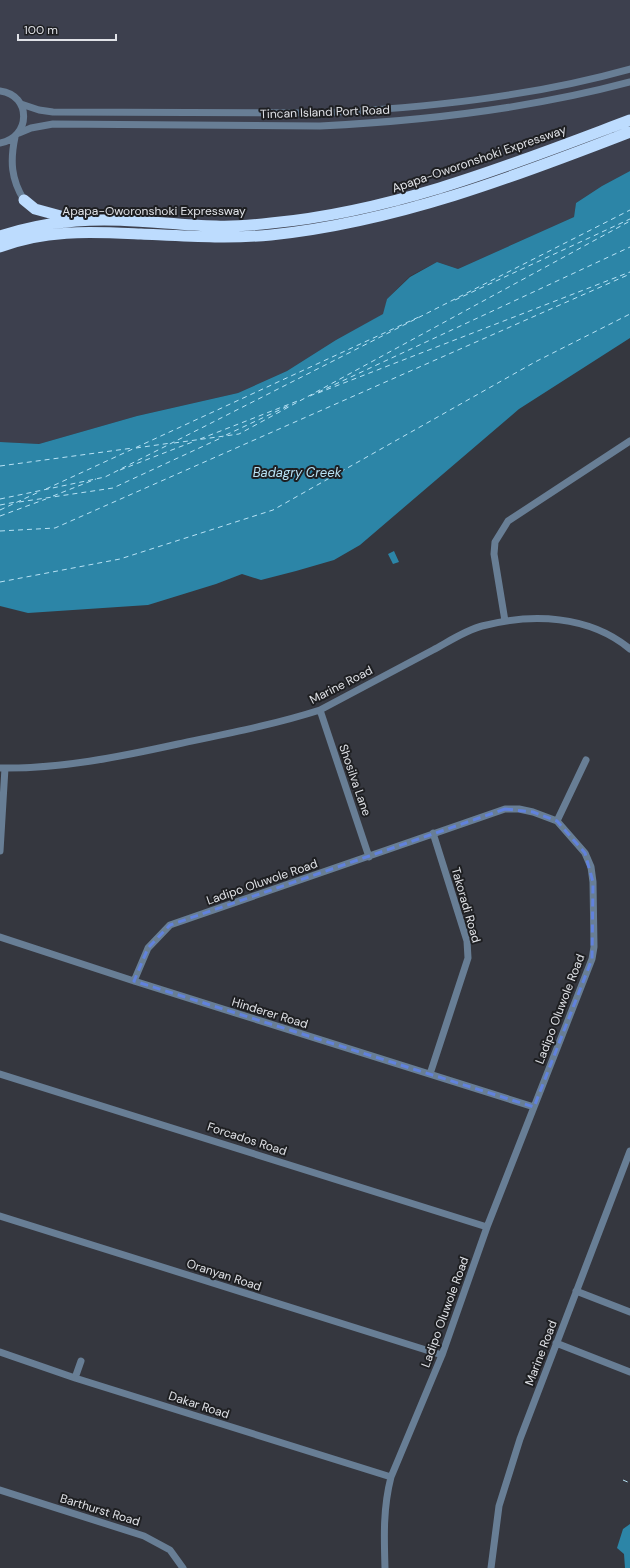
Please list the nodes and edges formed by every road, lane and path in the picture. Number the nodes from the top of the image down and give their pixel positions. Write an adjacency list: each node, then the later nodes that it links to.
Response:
1 (630, 69): 4 (street, Tincan Island Port Road)
2 (630, 82): 7 (street, Tincan Island Port Road)
3 (0, 91): 4 (street, Tincan Island Port Road)
4 (21, 104): 7 (street)
5 (630, 120): 10 (highway, Apapa-Oworonshoki Expressway)
6 (630, 132): 12 (highway, Apapa-Oworonshoki Expressway)
7 (17, 135): 8 (street, Tincan Island Port Road); 9 (street)
8 (0, 143)
9 (24, 200): 10 (highway)
10 (78, 220): 11 (highway, Apapa-Oworonshoki Expressway)
11 (0, 236)
12 (0, 247)
13 (630, 441): 14 (street)
14 (505, 621): 15 (street, Marine Road); 16 (street, Marine Road)
15 (630, 649)
16 (320, 710): 18 (street, Marine Road); 22 (street, Shosilva Lane)
17 (586, 760): 19 (street)
18 (3, 768): 21 (street)
19 (557, 821): 20 (street, Ladipo Oluwole Road); 27 (street, Ladipo Oluwole Road)
20 (433, 833): 22 (street, Ladipo Oluwole Road); 26 (street, Takoradi Road)
21 (0, 851)
22 (369, 857): 24 (street, Ladipo Oluwole Road)
23 (0, 937): 24 (street, Hinderer Road)
24 (134, 981): 26 (street, Hinderer Road)
25 (0, 1074): 30 (street, Forcados Road)
26 (430, 1074): 27 (street, Hinderer Road)
27 (534, 1107): 30 (street, Ladipo Oluwole Road)
28 (630, 1151): 31 (street, Marine Road)
29 (0, 1216): 35 (street, Oranyan Road)
30 (487, 1227): 35 (street, Ladipo Oluwole Road)
31 (576, 1291): 32 (street); 33 (street, Marine Road)
32 (630, 1312)
33 (556, 1343): 37 (street); 43 (street, Marine Road)
34 (0, 1352): 38 (street, Dakar Road)
35 (442, 1355): 39 (street, Ladipo Oluwole Road)
36 (81, 1361): 38 (street)
37 (630, 1372)
38 (75, 1378): 39 (street, Dakar Road)
39 (391, 1477): 42 (street, Ladipo Oluwole Road)
40 (0, 1490): 41 (street, Barthurst Road)
41 (183, 1568)
42 (385, 1568)
43 (491, 1568)

